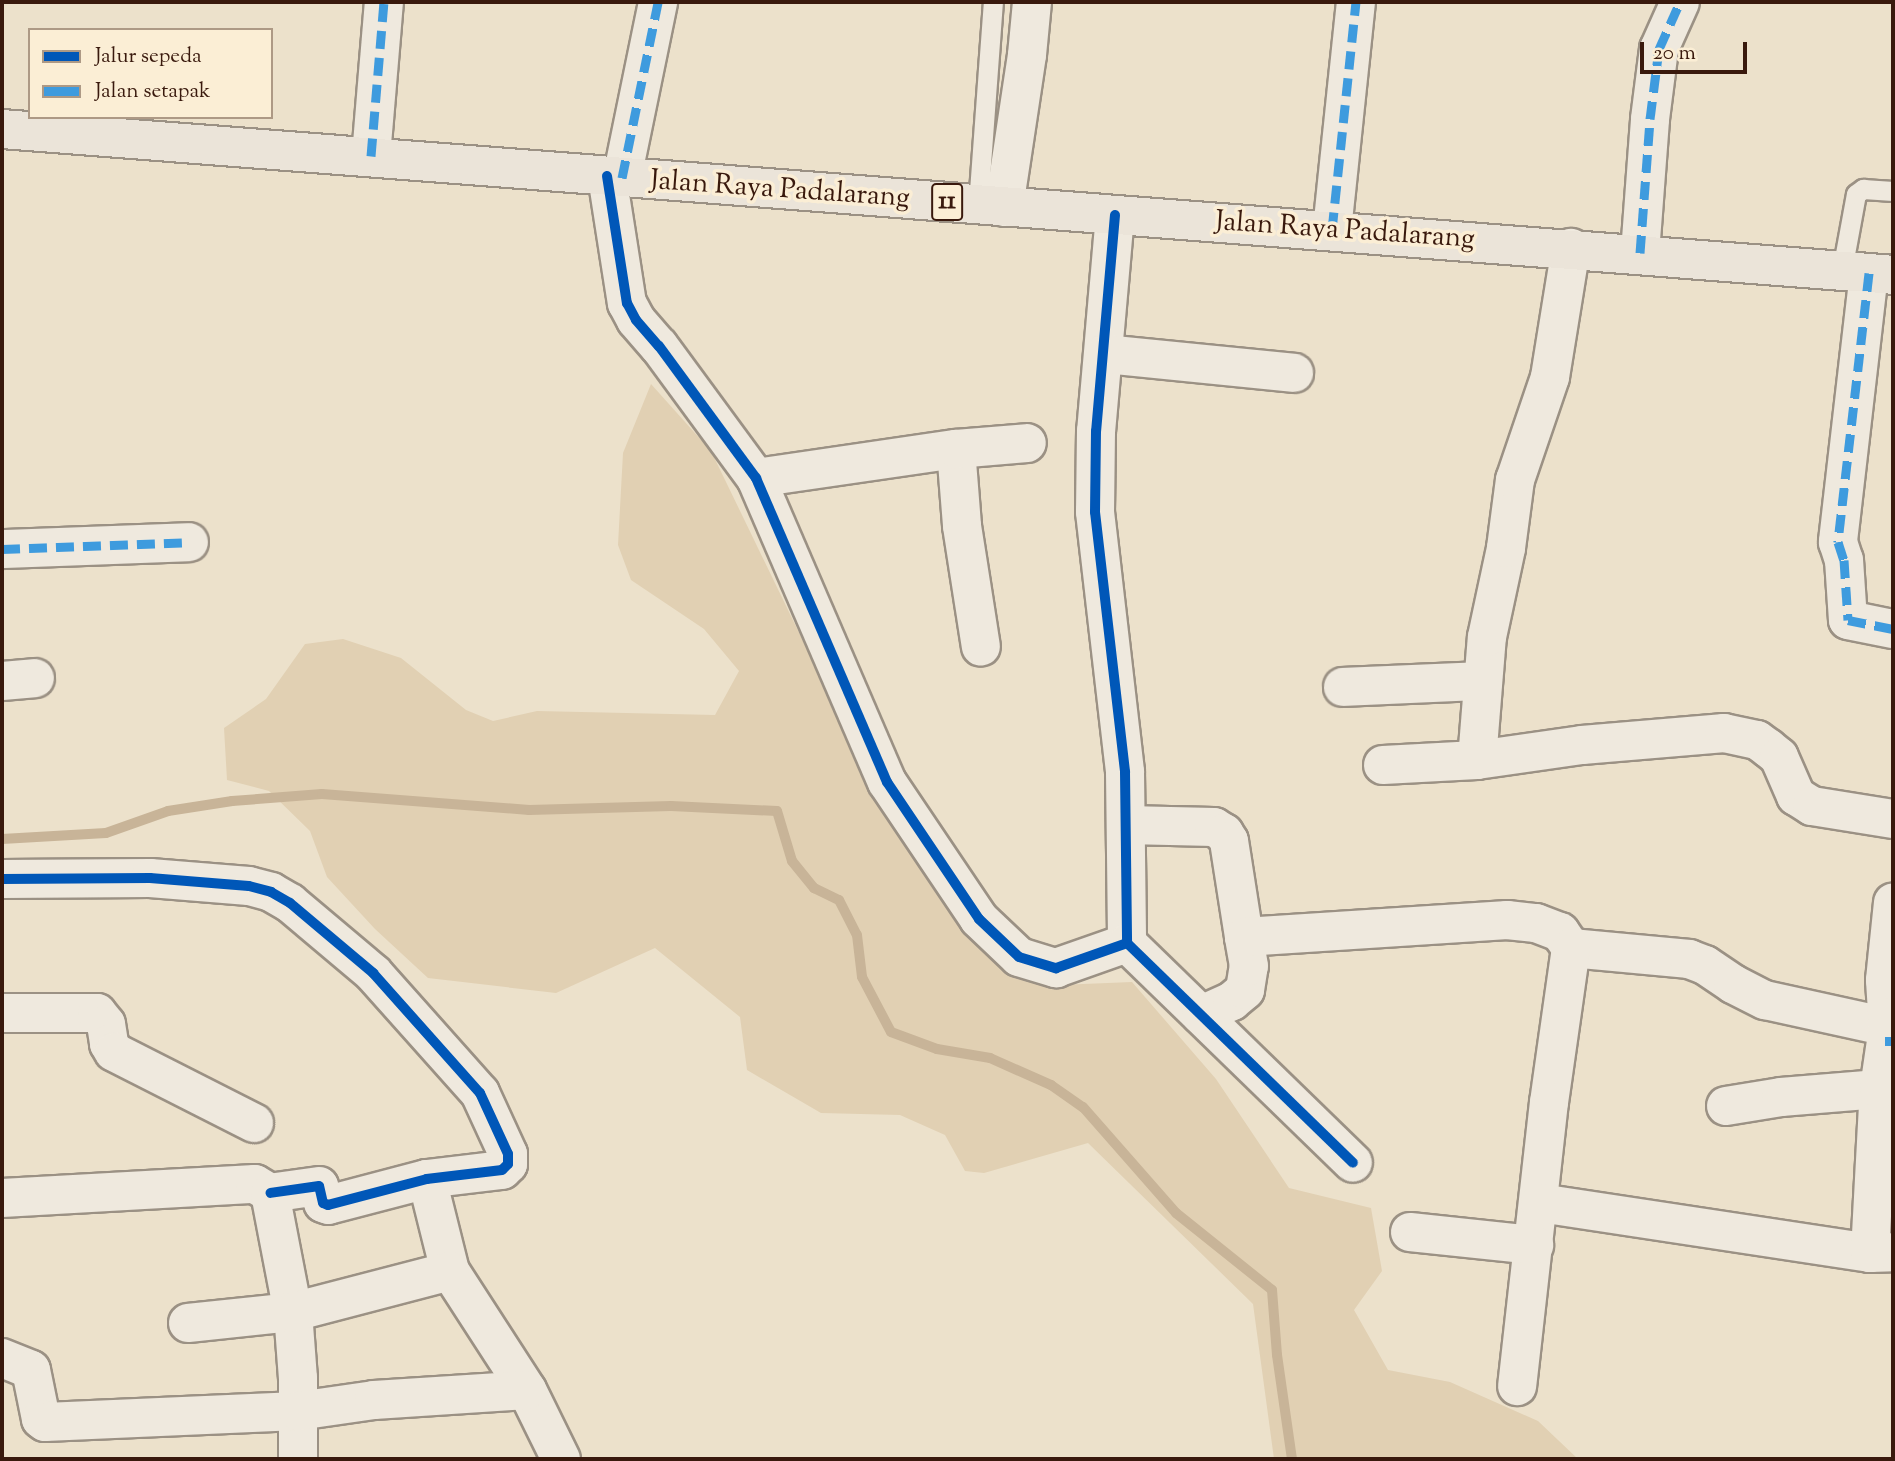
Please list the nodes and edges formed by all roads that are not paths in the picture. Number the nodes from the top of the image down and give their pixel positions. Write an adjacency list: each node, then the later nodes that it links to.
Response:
1 (384, 2): 8 (street)
2 (658, 2): 9 (street)
3 (993, 2): 11 (lane)
4 (1032, 2): 11 (street)
5 (1356, 2): 13 (street)
6 (1680, 2): 15 (street)
7 (2, 129): 8 (highway, Jalan Raya Padalarang / 11)
8 (371, 156): 9 (highway, Jalan Raya Padalarang / 11)
9 (615, 177): 11 (highway, Jalan Raya Padalarang / 11); 21 (street)
10 (1893, 191): 16 (lane)
11 (990, 206): 12 (highway, Jalan Raya Padalarang / 11)
12 (1115, 215): 13 (highway, Jalan Raya Padalarang / 11); 17 (street)
13 (1332, 230): 14 (highway, Jalan Raya Padalarang / 11)
14 (1571, 248): 15 (highway, Jalan Raya Padalarang / 11); 26 (street)
15 (1640, 253): 16 (highway, Jalan Raya Padalarang / 11)
16 (1868, 273): 24 (street)
17 (1105, 354): 18 (street); 31 (street)
18 (1294, 373)
19 (1027, 443): 20 (street)
20 (956, 449): 21 (street); 25 (street)
21 (756, 478): 35 (street)
22 (189, 542): 23 (street)
23 (2, 549)
24 (1893, 629)
25 (981, 647)
26 (1482, 681): 27 (street); 28 (street)
27 (1343, 687)
28 (1477, 760): 29 (street); 30 (street)
29 (1383, 765)
30 (1893, 819)
31 (1126, 825): 34 (street); 35 (street)
32 (2, 879): 44 (street)
33 (1893, 902): 39 (street)
34 (1244, 937): 36 (street); 38 (street)
35 (1127, 943): 38 (street)
36 (1571, 947): 39 (street); 47 (street)
37 (2, 1013): 42 (street)
38 (1201, 1015): 43 (street)
39 (1888, 1027): 40 (street)
40 (1879, 1089): 41 (street); 50 (street)
41 (1726, 1106)
42 (254, 1124)
43 (1353, 1163)
44 (427, 1179): 45 (street); 51 (street)
45 (270, 1193): 46 (street); 52 (street)
46 (2, 1198)
47 (1540, 1203): 49 (street); 50 (street)
48 (1410, 1232): 49 (street)
49 (1534, 1245): 55 (street)
50 (1881, 1253)
51 (450, 1271): 52 (street); 56 (street)
52 (293, 1312): 53 (street); 57 (street)
53 (188, 1323)
54 (2, 1358): 57 (street)
55 (1517, 1386)
56 (527, 1390): 57 (street); 59 (street)
57 (298, 1411): 58 (street)
58 (298, 1459)
59 (561, 1459)

